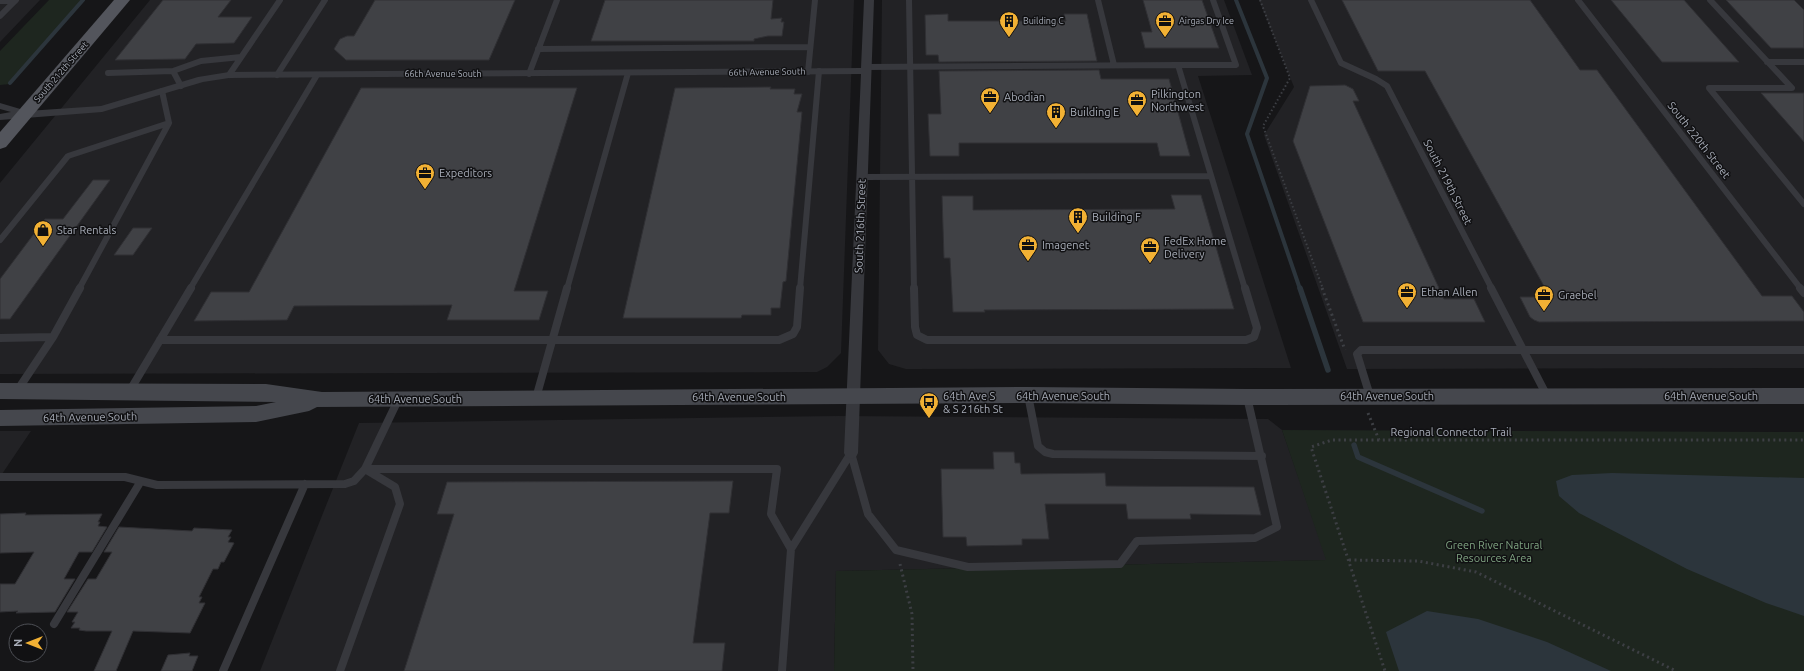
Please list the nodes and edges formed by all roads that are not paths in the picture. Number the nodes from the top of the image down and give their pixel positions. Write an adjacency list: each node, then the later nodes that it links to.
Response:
1 (16, 0): 14 (lane); 15 (lane)
2 (122, 0): 36 (main road, South 212th Street)
3 (280, 0): 18 (lane)
4 (325, 0): 31 (lane)
5 (557, 0): 17 (lane)
6 (815, 0): 16 (lane)
7 (869, 0): 24 (street, South 216th Street)
8 (909, 0): 23 (lane)
9 (1098, 0): 21 (lane)
10 (1213, 0): 22 (lane)
11 (1311, 0): 50 (lane, South 219th Street)
12 (1578, 0): 45 (lane, South 220th Street)
13 (1710, 0): 19 (lane)
14 (0, 1)
15 (0, 16)
16 (810, 47): 17 (lane); 26 (lane)
17 (538, 49): 29 (lane)
18 (241, 57): 25 (lane); 30 (lane)
19 (1767, 62): 20 (lane); 43 (lane)
20 (1804, 62)
21 (1114, 65): 22 (lane); 23 (lane)
22 (1178, 65): 40 (lane)
23 (910, 67): 24 (lane); 42 (lane)
24 (866, 69): 26 (street, 66th Avenue South); 41 (street, South 216th Street)
25 (173, 71): 27 (lane); 33 (lane)
26 (813, 71): 28 (street, 66th Avenue South); 49 (lane)
27 (108, 73)
28 (628, 73): 29 (street, 66th Avenue South); 49 (lane)
29 (529, 74): 32 (street, 66th Avenue South)
30 (229, 75): 31 (street, 66th Avenue South); 33 (street, 66th Avenue South)
31 (277, 75): 32 (street, 66th Avenue South)
32 (317, 75): 48 (lane)
33 (181, 86): 34 (street, 66th Avenue South)
34 (162, 91): 36 (street, 66th Avenue South); 38 (lane)
35 (0, 106): 36 (street, 66th Avenue South)
36 (26, 113): 37 (street, 66th Avenue South); 39 (main road, South 212th Street)
37 (0, 117)
38 (169, 123): 44 (lane); 46 (lane)
39 (0, 143)
40 (1211, 176): 42 (lane); 42 (lane)
41 (862, 177): 42 (lane); 55 (street, South 216th Street)
42 (912, 177)
43 (1804, 204)
44 (0, 240)
45 (1804, 293)
46 (53, 337): 47 (lane); 52 (lane)
47 (0, 338)
48 (160, 340): 49 (lane); 53 (lane)
49 (552, 341): 60 (lane)
50 (1523, 350): 51 (lane); 56 (lane); 57 (lane, South 219th Street)
51 (1804, 350)
52 (9, 391): 53 (street, 64th Avenue South)
53 (129, 392): 61 (street, 64th Avenue South)
54 (1028, 395): 55 (street, 64th Avenue South); 59 (street, 64th Avenue South); 65 (lane)
55 (854, 396): 60 (street, 64th Avenue South); 64 (street, South 216th Street)
56 (1366, 396): 57 (street, 64th Avenue South); 59 (street, 64th Avenue South)
57 (1547, 396): 58 (street, 64th Avenue South)
58 (1804, 396)
59 (1247, 397): 65 (lane)
60 (536, 399): 62 (street, 64th Avenue South)
61 (322, 400): 62 (street, 64th Avenue South); 63 (street, 64th Avenue South)
62 (398, 400): 66 (lane)
63 (0, 418)
64 (851, 453): 65 (lane); 70 (lane)
65 (1262, 456)
66 (366, 469): 69 (lane); 70 (lane); 73 (lane)
67 (0, 477): 68 (lane)
68 (141, 481): 69 (lane); 71 (lane)
69 (305, 484): 72 (lane)
70 (791, 549): 74 (lane)
71 (54, 624)
72 (223, 671)
73 (340, 671)
74 (782, 671)

